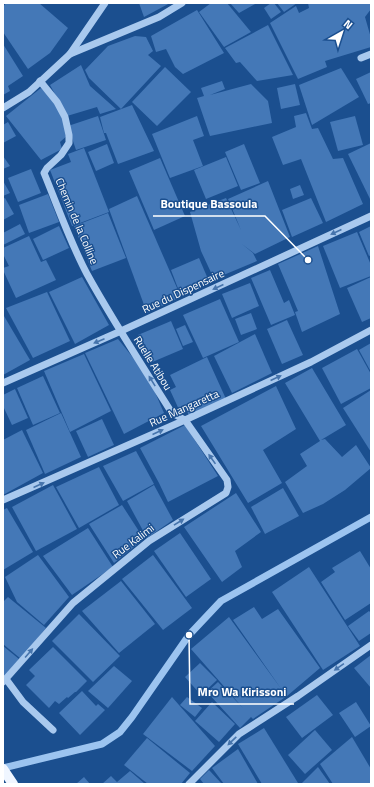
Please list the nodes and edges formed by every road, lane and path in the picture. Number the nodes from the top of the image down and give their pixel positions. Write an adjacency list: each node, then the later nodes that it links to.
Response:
1 (105, 3): 3 (street)
2 (182, 3): 3 (street)
3 (70, 54): 6 (street)
4 (371, 54): 5 (street)
5 (361, 58)
6 (40, 81): 7 (street); 10 (street, Chemin de la Colline)
7 (3, 108)
8 (371, 216): 10 (street, Rue du Dispensaire, one-way to 10)
9 (371, 330): 12 (street, Rue Mangaretta, one-way to 9)
10 (121, 331): 11 (street, Rue du Dispensaire, one-way to 11); 12 (street, Ruelle Atibou, one-way to 10)
11 (3, 383)
12 (185, 420): 13 (street, Rue Mangaretta, one-way to 12); 15 (street, Rue Kalimi, one-way to 12)
13 (3, 500)
14 (371, 645): 19 (street, one-way to 19)
15 (4, 680): 16 (street)
16 (53, 730)
17 (3, 769): 18 (main road)
18 (13, 784)
19 (188, 784)

